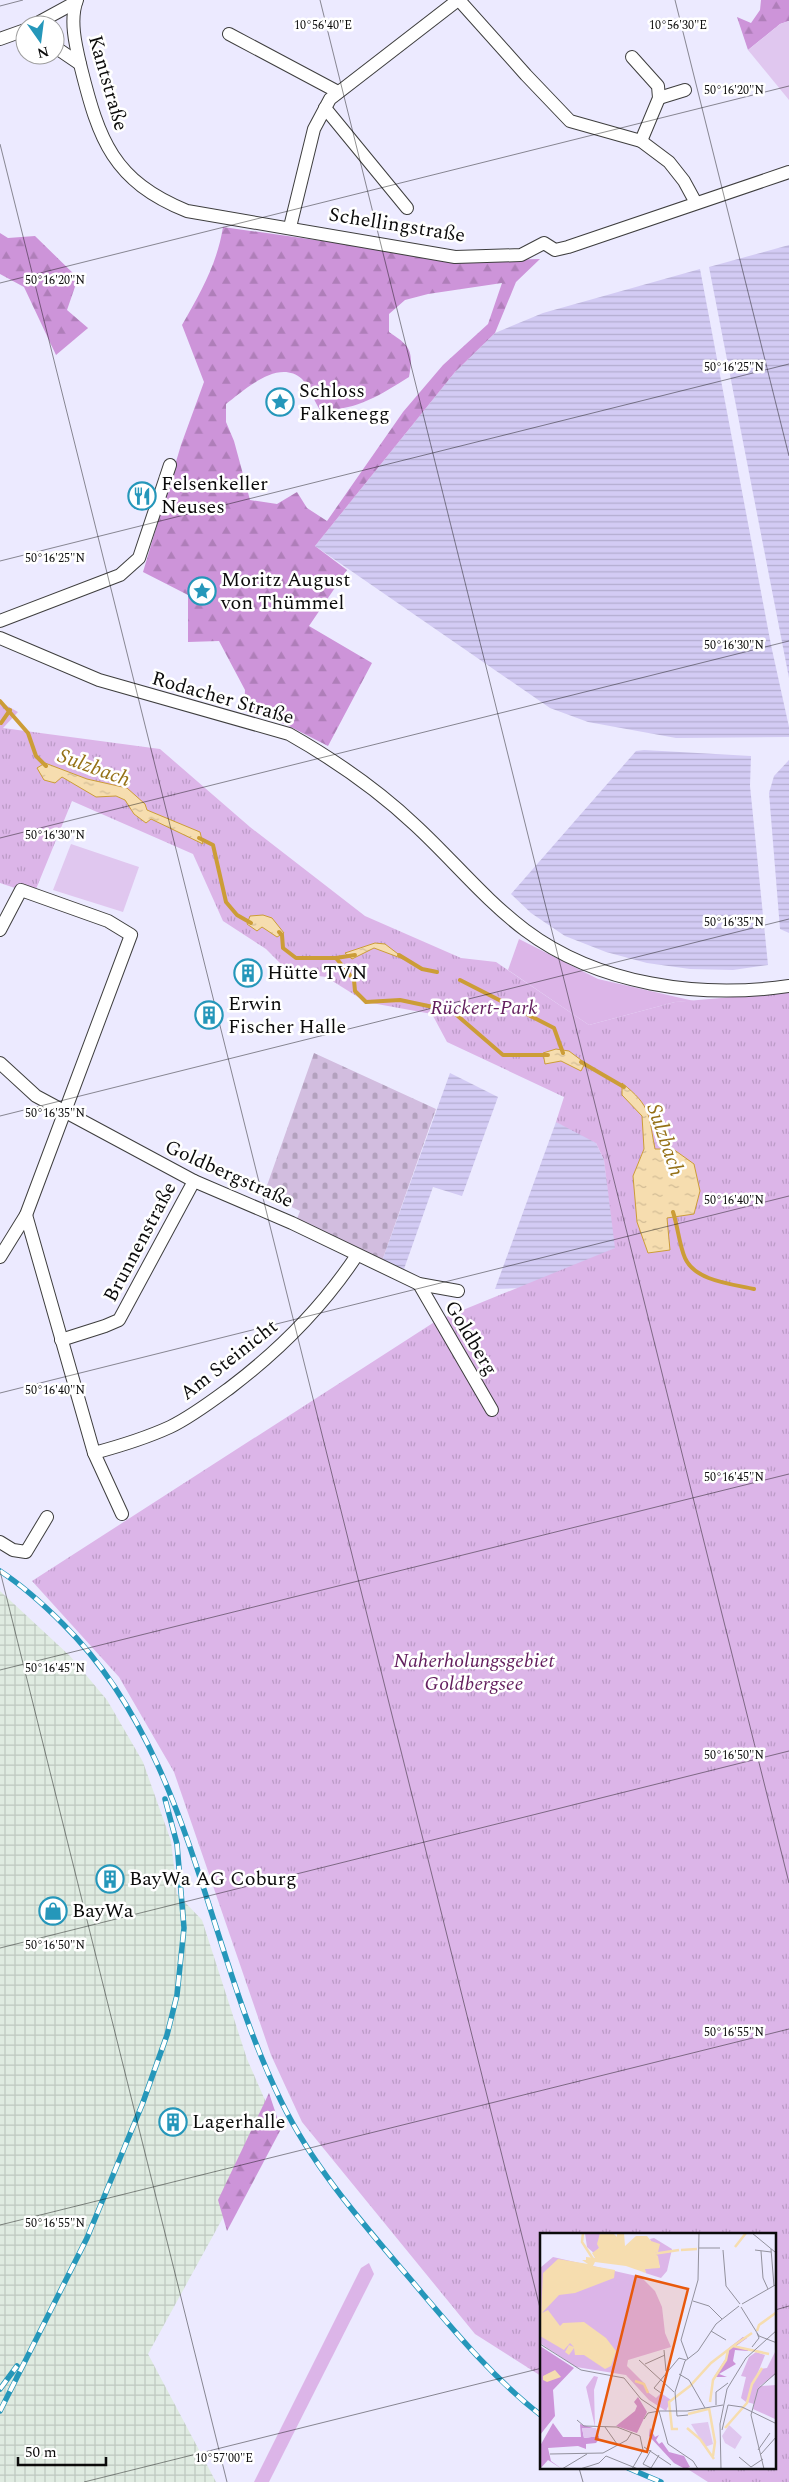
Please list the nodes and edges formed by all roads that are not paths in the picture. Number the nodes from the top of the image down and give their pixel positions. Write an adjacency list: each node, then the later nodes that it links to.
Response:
1 (459, 0): 11 (street); 14 (street)
2 (76, 1): 3 (street); 9 (street, Kantstraße)
3 (51, 15)
4 (15, 32): 6 (street)
5 (228, 34): 11 (street)
6 (0, 38)
7 (65, 54): 9 (street)
8 (632, 58): 12 (street)
9 (80, 64): 18 (street, Kantstraße)
10 (685, 90): 12 (street)
11 (338, 92): 13 (street)
12 (659, 98): 14 (street)
13 (325, 108): 17 (street); 18 (street)
14 (641, 141): 16 (street)
15 (789, 172): 16 (street, Schellingstraße)
16 (696, 204): 18 (street, Schellingstraße)
17 (406, 208)
18 (290, 227)
19 (170, 465): 20 (street)
20 (0, 621)
21 (0, 638): 23 (street, Rodacher Straße)
22 (0, 930): 25 (street)
23 (789, 986)
24 (0, 1063): 25 (street, Goldbergstraße)
25 (65, 1112): 26 (street, Goldbergstraße); 27 (street)
26 (194, 1182): 28 (street, Goldbergstraße); 32 (street, Brunnenstraße)
27 (26, 1215): 29 (street); 32 (street)
28 (357, 1255): 30 (street, Goldbergstraße); 34 (street, Am Steinicht)
29 (0, 1257)
30 (419, 1284): 31 (street, Goldbergstraße); 33 (street, Goldberg)
31 (458, 1291)
32 (61, 1340): 34 (street)
33 (492, 1410)
34 (94, 1454): 35 (street)
35 (122, 1514)
36 (47, 1517): 37 (street)
37 (0, 1542)

